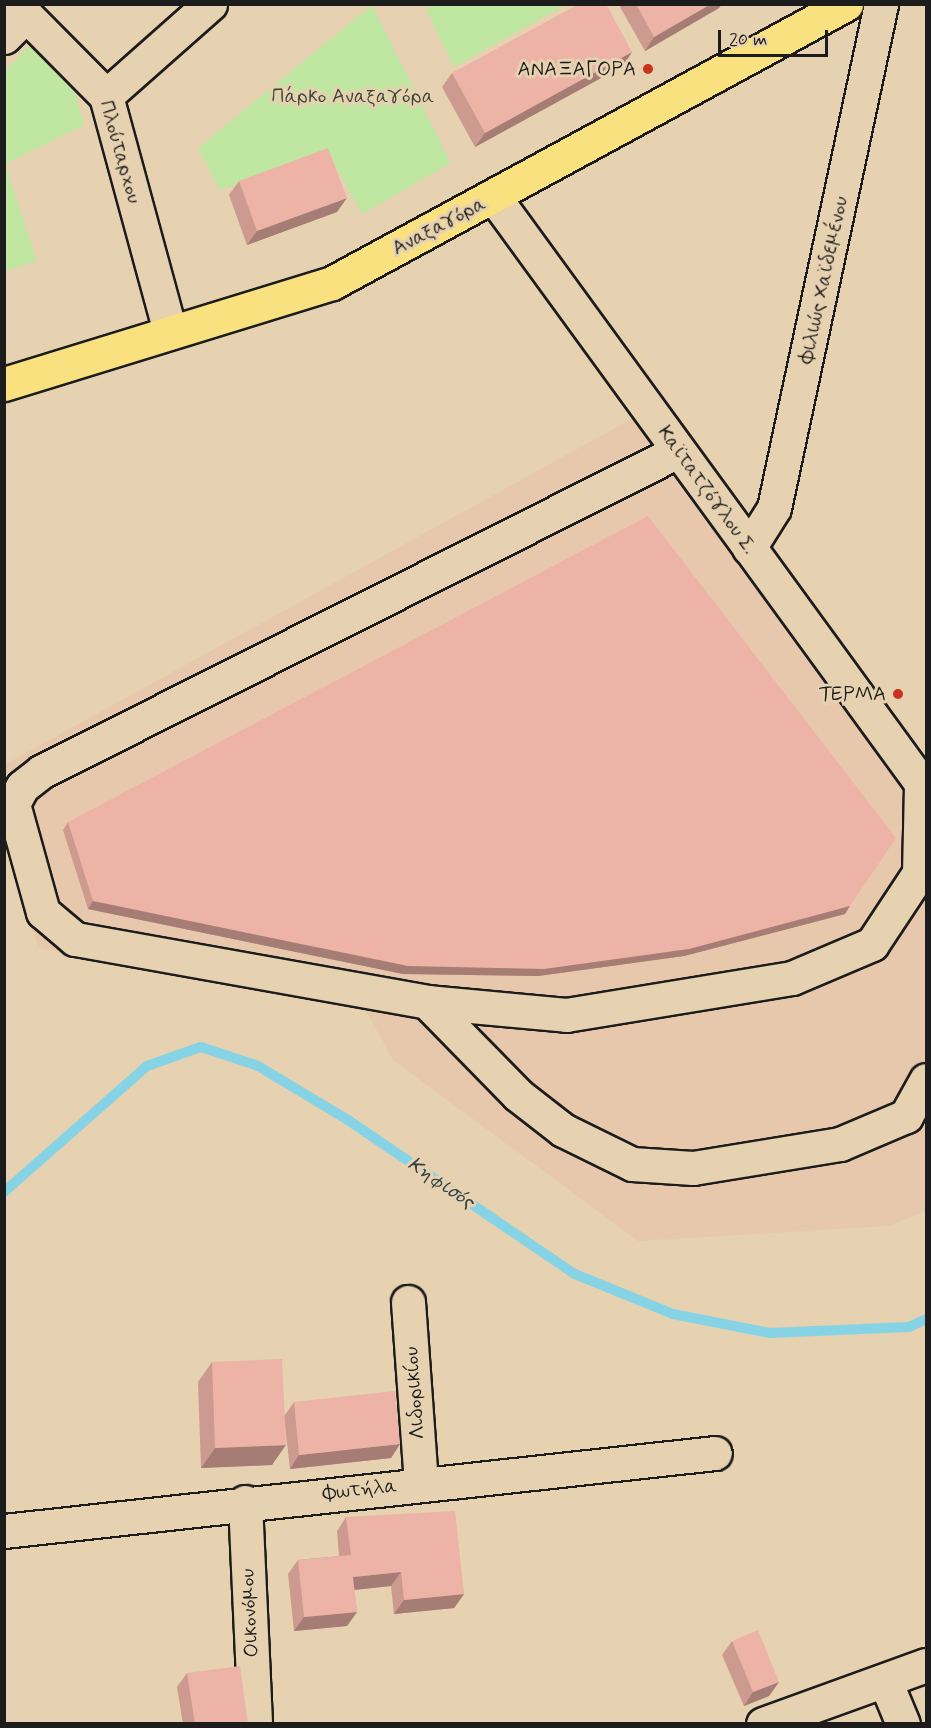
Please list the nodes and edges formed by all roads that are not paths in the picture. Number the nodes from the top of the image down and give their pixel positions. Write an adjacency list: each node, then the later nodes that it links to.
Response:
1 (210, 4): 6 (street)
2 (881, 4): 5 (street, Φιλιώς Χαϊδεμένου)
3 (846, 5): 5 (street); 7 (main road, Αναξαγόρα)
4 (15, 19): 6 (street, Πλούταρχου)
5 (869, 61): 11 (street, Φιλιώς Χαϊδεμένου)
6 (106, 96): 8 (street, Πλούταρχου)
7 (494, 197): 8 (main road, Αναξαγόρα); 10 (street, Καϊτατζόγλου Σ.)
8 (170, 332): 9 (main road, Αναξαγόρα)
9 (4, 384)
10 (678, 450): 11 (street, Καϊτατζόγλου Σ.); 14 (street)
11 (749, 548): 12 (street, Καϊτατζόγλου Σ.)
12 (924, 783): 13 (street)
13 (923, 877): 14 (street)
14 (427, 1002): 15 (street)
15 (927, 1080)
16 (408, 1302): 18 (street, Λιδορικίου)
17 (715, 1453): 18 (street, Φωτήλα)
18 (421, 1484): 19 (street, Φωτήλα)
19 (245, 1502): 20 (street, Φωτήλα); 23 (street, Οικονόμου)
20 (4, 1531)
21 (927, 1665): 22 (street)
22 (886, 1683): 24 (street); 25 (street)
23 (255, 1724)
24 (763, 1724)
25 (903, 1724)

